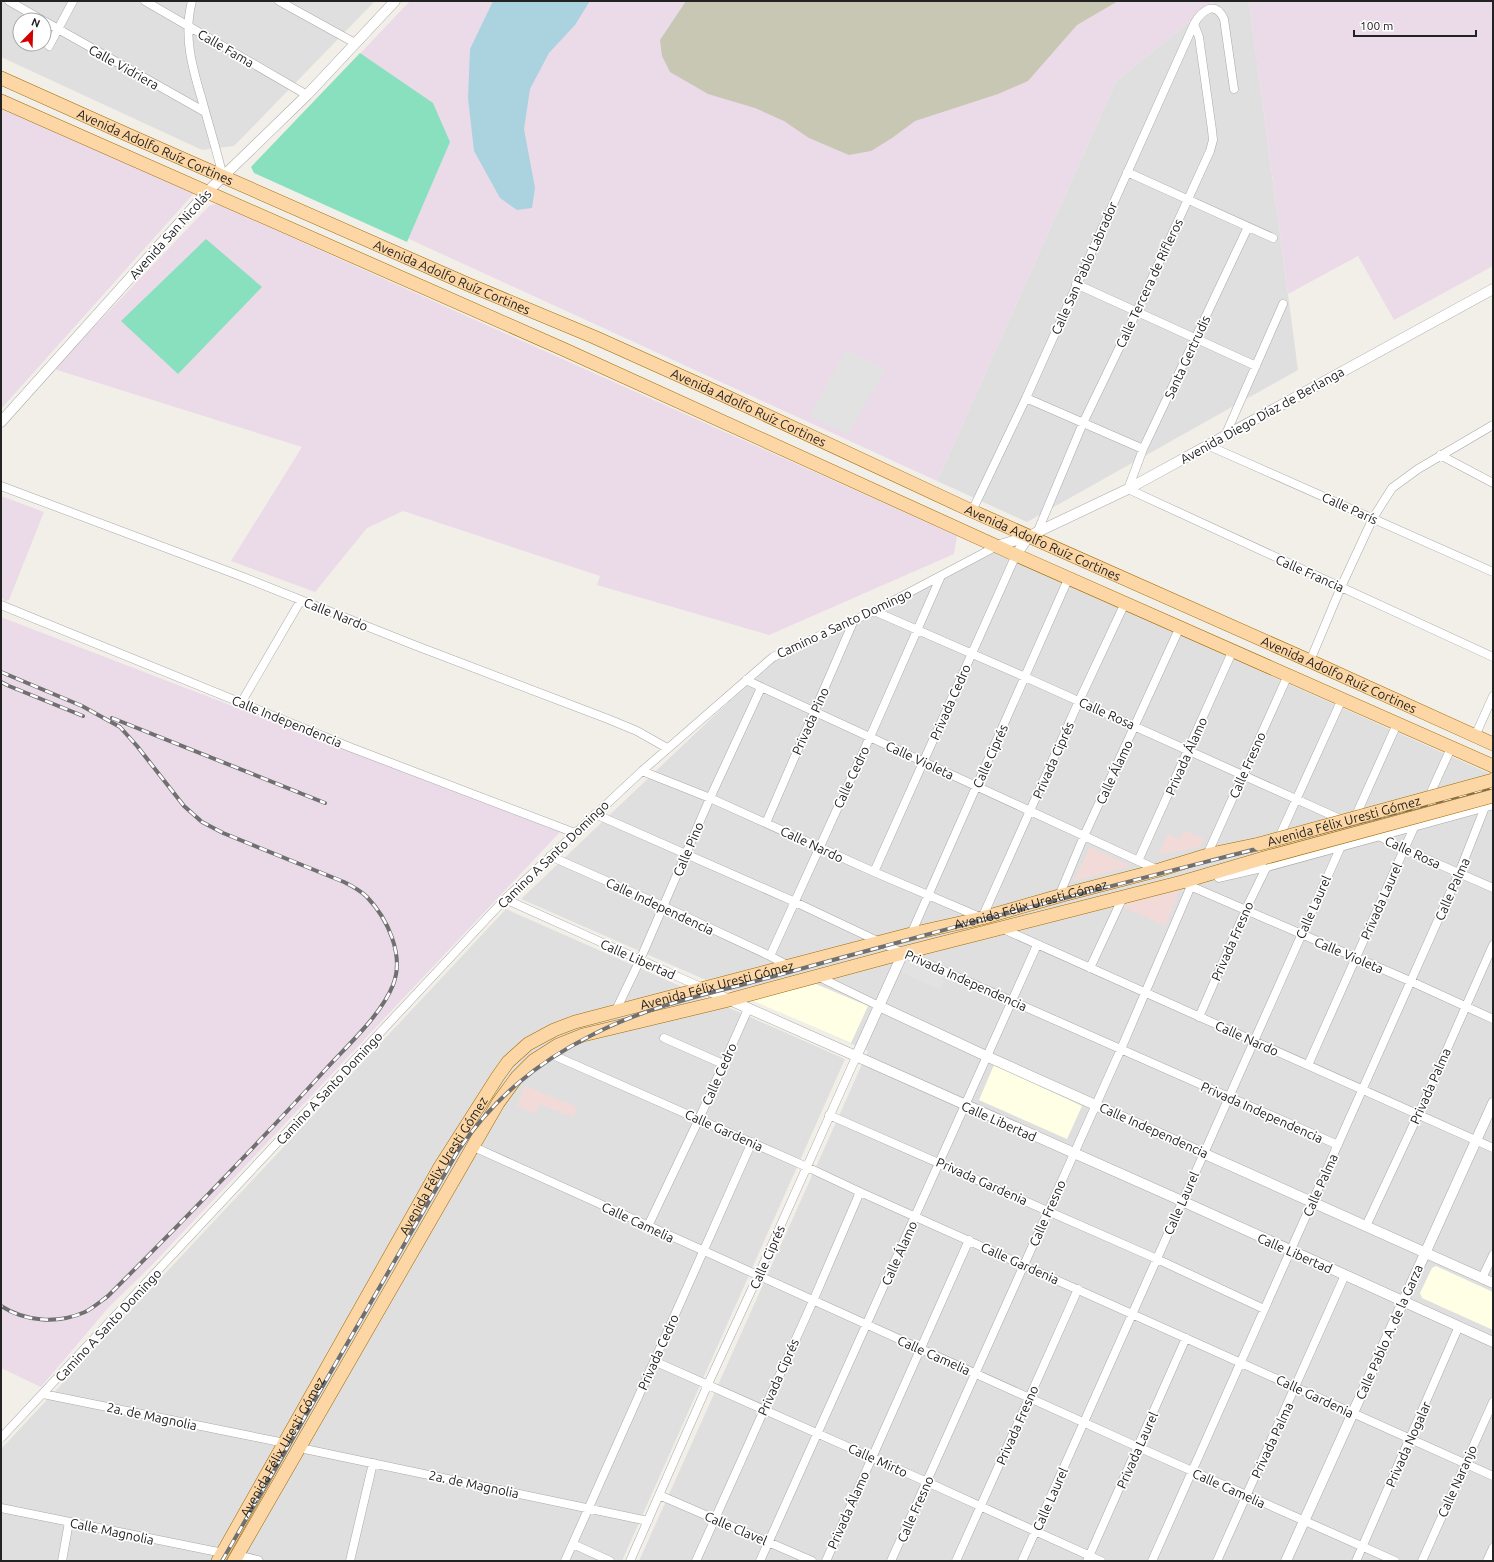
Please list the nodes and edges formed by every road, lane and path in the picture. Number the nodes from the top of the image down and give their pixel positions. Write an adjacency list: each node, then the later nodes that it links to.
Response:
1 (9, 1): 7 (street, Calle Vidriera)
2 (73, 1): 11 (street)
3 (146, 1): 10 (street, Calle Fama)
4 (192, 1): 10 (street)
5 (279, 1): 13 (street)
6 (395, 1): 13 (street, Avenida San Nicolás)
7 (28, 12)
8 (1194, 24): 15 (street, Calle San Pablo Labrador); 19 (street, Calle San Pablo Labrador); 22 (street, Calle Tercera de Rifleros)
9 (52, 26): 11 (street, Calle Vidriera)
10 (188, 26): 16 (street, Calle Fama); 18 (street)
11 (58, 29): 12 (street); 18 (street, Calle Vidriera)
12 (52, 40)
13 (355, 43): 16 (street, Avenida San Nicolás)
14 (1, 78): 20 (main road, Avenida Adolfo Ruíz Cortines)
15 (1234, 89)
16 (307, 95): 20 (street, Avenida San Nicolás)
17 (1, 101): 21 (main road, Avenida Adolfo Ruíz Cortines)
18 (205, 112): 20 (street)
19 (1128, 172): 22 (street); 25 (street, Calle San Pablo Labrador)
20 (223, 177): 21 (street, Avenida San Nicolás); 42 (main road, Avenida Adolfo Ruíz Cortines)
21 (207, 192): 32 (street, Avenida San Nicolás); 45 (main road, Avenida Adolfo Ruíz Cortines)
22 (1188, 200): 23 (street); 28 (street, Calle Tercera de Rifleros)
23 (1248, 227): 24 (street); 29 (street, Santa Gertrudis)
24 (1273, 238)
25 (1076, 284): 28 (street); 31 (street, Calle San Pablo Labrador)
26 (1493, 289): 35 (street, Avenida Diego Díaz de Berlanga)
27 (1283, 304): 30 (street)
28 (1137, 311): 29 (street); 33 (street, Calle Tercera de Rifleros)
29 (1196, 338): 30 (street); 37 (street, Santa Gertrudis)
30 (1256, 366): 35 (street)
31 (1026, 398): 33 (street); 42 (street, Calle San Pablo Labrador)
32 (1, 422)
33 (1083, 423): 37 (street); 44 (street, Calle Tercera de Rifleros)
34 (1493, 426): 38 (street)
35 (1225, 436): 36 (street, Avenida Diego Díaz de Berlanga)
36 (1207, 445): 41 (street, Avenida Diego Díaz de Berlanga); 43 (street, Calle París)
37 (1143, 449): 41 (street, Santa Gertrudis)
38 (1440, 455): 39 (street); 43 (street)
39 (1493, 483)
40 (1, 486): 51 (street, Calle Nardo)
41 (1128, 489): 44 (street, Avenida Diego Díaz de Berlanga); 50 (street, Calle Francia)
42 (972, 511): 44 (main road, Avenida Adolfo Ruíz Cortines)
43 (1373, 518): 47 (street, Calle París); 50 (street)
44 (1033, 535): 45 (street, Avenida Diego Díaz de Berlanga); 46 (street, Avenida Diego Díaz de Berlanga); 61 (main road, Avenida Adolfo Ruíz Cortines)
45 (997, 546): 46 (main road, Avenida Adolfo Ruíz Cortines); 48 (street, Camino a Santo Domingo)
46 (1016, 555): 49 (main road, Avenida Adolfo Ruíz Cortines); 59 (street, Privada Cedro)
47 (1493, 572)
48 (941, 576): 54 (street, Camino a Santo Domingo); 57 (street, Calle Cedro)
49 (1070, 577): 52 (main road, Avenida Adolfo Ruíz Cortines); 63 (street, Calle Ciprés)
50 (1341, 587): 60 (street, Calle Francia); 61 (street)
51 (301, 600): 69 (street); 76 (street, Calle Nardo)
52 (1125, 603): 56 (main road, Avenida Adolfo Ruíz Cortines); 68 (street, Privada Ciprés)
53 (1, 605): 69 (street, Calle Independencia)
54 (874, 611): 55 (street, Camino a Santo Domingo); 57 (street, Calle Rosa)
55 (854, 620): 64 (street, Camino a Santo Domingo); 70 (street, Privada Pino)
56 (1180, 626): 58 (main road, Avenida Adolfo Ruíz Cortines); 72 (street, Calle Álamo)
57 (917, 629): 59 (street, Calle Rosa); 74 (street, Calle Cedro)
58 (1233, 650): 62 (main road, Avenida Adolfo Ruíz Cortines); 78 (street, Privada Álamo)
59 (971, 653): 63 (street, Calle Rosa); 79 (street, Privada Cedro)
60 (1493, 657)
61 (1310, 661): 73 (main road, Avenida Adolfo Ruíz Cortines)
62 (1288, 675): 67 (main road, Avenida Adolfo Ruíz Cortines); 82 (street, Calle Fresno)
63 (1025, 677): 68 (street, Calle Rosa); 84 (street, Calle Ciprés)
64 (746, 680): 65 (street, Calle Violeta); 76 (street, Camino a Santo Domingo)
65 (761, 688): 70 (street, Calle Violeta); 87 (street, Calle Pino)
66 (1493, 696): 73 (street)
67 (1342, 699): 71 (main road, Avenida Adolfo Ruíz Cortines); 88 (street)
68 (1079, 701): 72 (street, Calle Rosa); 90 (street, Privada Ciprés)
69 (241, 703): 96 (street, Calle Independencia)
70 (815, 712): 74 (street, Calle Violeta); 94 (street, Privada Pino)
71 (1397, 724): 77 (main road, Avenida Adolfo Ruíz Cortines); 91 (street)
72 (1136, 726): 78 (street, Calle Rosa); 99 (street, Calle Álamo)
73 (1475, 736): 75 (main road, Avenida Adolfo Ruíz Cortines)
74 (870, 737): 79 (street, Calle Violeta); 101 (street, Calle Cedro)
75 (1493, 744)
76 (667, 748): 81 (street, Camino A Santo Domingo)
77 (1451, 748): 80 (main road, Avenida Adolfo Ruíz Cortines); 85 (street)
78 (1188, 751): 82 (street, Calle Rosa); 106 (street, Privada Álamo)
79 (923, 762): 84 (street, Calle Violeta); 109 (street, Privada Cedro)
80 (1493, 766)
81 (642, 771): 87 (street, Calle Nardo); 92 (street, Camino A Santo Domingo)
82 (1242, 775): 88 (street, Calle Rosa); 104 (street, Calle Fresno)
83 (1491, 778): 85 (street); 104 (main road, Avenida Félix Uresti Gómez, bridge)
84 (976, 787): 90 (street, Calle Violeta); 113 (street, Calle Ciprés)
85 (1431, 792): 91 (street)
86 (1493, 795): 89 (street); 107 (main road, Avenida Félix Uresti Gómez, bridge)
87 (710, 798): 94 (street, Calle Nardo); 103 (street, Calle Pino)
88 (1297, 799): 93 (street, Calle Rosa); 97 (street)
89 (1489, 806): 95 (street); 110 (street, Calle Palma)
90 (1030, 811): 99 (street, Calle Violeta); 120 (street, Privada Ciprés)
91 (1357, 813): 93 (street)
92 (595, 814): 96 (street, Camino A Santo Domingo); 103 (street, Privada Independencia)
93 (1338, 818): 97 (street)
94 (766, 822): 101 (street, Calle Nardo)
95 (1415, 825): 98 (street); 102 (street, Privada Laurel)
96 (575, 833): 105 (street, Camino A Santo Domingo)
97 (1281, 833): 104 (street)
98 (1377, 835): 100 (street); 102 (street, Calle Rosa)
99 (1084, 836): 106 (street, Calle Violeta); 114 (street, Calle Álamo)
100 (1342, 844): 107 (street); 123 (street, Calle Laurel)
101 (819, 847): 109 (street, Calle Nardo); 117 (street, Calle Cedro)
102 (1404, 849): 110 (street, Calle Rosa); 129 (street, Privada Laurel)
103 (686, 853): 117 (street, Privada Independencia); 118 (street, Calle Pino)
104 (1209, 854): 108 (main road, Avenida Félix Uresti Gómez)
105 (550, 856): 116 (street, Camino A Santo Domingo); 118 (street, Calle Independencia)
106 (1138, 860): 108 (street, Calle Violeta)
107 (1265, 862): 111 (main road, Avenida Félix Uresti Gómez); 119 (street, Privada Fresno)
108 (1159, 870): 114 (main road, Avenida Félix Uresti Gómez)
109 (874, 872): 113 (street, Calle Nardo)
110 (1459, 873): 112 (street, Calle Rosa); 134 (street, Calle Palma)
111 (1187, 884): 115 (main road, Avenida Félix Uresti Gómez); 119 (street, Calle Violeta); 136 (street, Calle Fresno)
112 (1493, 888)
113 (927, 895): 120 (street, Calle Nardo); 122 (street, Calle Ciprés)
114 (1059, 896): 120 (main road, Avenida Félix Uresti Gómez)
115 (1123, 897): 121 (main road, Avenida Félix Uresti Gómez); 132 (street)
116 (505, 900): 130 (street, Calle Libertad); 203 (street, Camino A Santo Domingo)
117 (795, 902): 124 (street, Privada Independencia); 128 (street, Calle Cedro)
118 (663, 906): 128 (street, Calle Independencia); 130 (street, Calle Pino)
119 (1246, 909): 123 (street, Calle Violeta); 143 (street, Privada Fresno)
120 (982, 918): 122 (main road, Avenida Félix Uresti Gómez)
121 (1000, 928): 125 (street, Calle Nardo); 127 (main road, Avenida Félix Uresti Gómez)
122 (910, 934): 124 (main road, Avenida Félix Uresti Gómez)
123 (1301, 934): 129 (street, Calle Violeta); 146 (street, Calle Laurel)
124 (881, 942): 127 (street, Privada Independencia); 131 (main road, Avenida Félix Uresti Gómez)
125 (1036, 945): 132 (street, Calle Nardo); 138 (street, Calle Álamo)
126 (1493, 945): 140 (street, Privada Palma)
127 (902, 952): 133 (main road, Avenida Félix Uresti Gómez); 138 (street, Privada Independencia); 139 (street, Calle Ciprés)
128 (770, 956): 131 (street)
129 (1356, 958): 134 (street, Calle Violeta); 152 (street, Privada Laurel)
130 (640, 960): 135 (street, Calle Libertad); 142 (street, Calle Pino)
131 (790, 966): 135 (main road, Avenida Félix Uresti Gómez)
132 (1090, 968): 136 (street, Calle Nardo)
133 (816, 976): 137 (main road, Avenida Félix Uresti Gómez); 139 (street, Calle Independencia)
134 (1410, 981): 140 (street, Calle Violeta); 153 (street, Calle Palma)
135 (705, 989): 137 (street, Calle Libertad); 142 (main road, Avenida Félix Uresti Gómez)
136 (1145, 992): 143 (street, Calle Nardo); 147 (street, Calle Fresno)
137 (729, 1000): 141 (street, Calle Libertad); 148 (main road, Avenida Félix Uresti Gómez)
138 (1012, 1000): 147 (street, Privada Independencia); 149 (street, Calle Álamo)
139 (879, 1006): 149 (street, Calle Independencia); 150 (street, Calle Ciprés)
140 (1466, 1006): 144 (street, Calle Violeta); 158 (street, Privada Palma)
141 (748, 1009): 150 (street, Calle Libertad); 151 (street, Calle Cedro)
142 (616, 1010): 213 (main road, Avenida Félix Uresti Gómez)
143 (1199, 1017): 146 (street, Calle Nardo)
144 (1493, 1019)
145 (664, 1038): 151 (street)
146 (1254, 1041): 152 (street, Calle Nardo); 154 (street, Calle Laurel)
147 (1121, 1049): 154 (street, Privada Independencia); 156 (street, Calle Fresno)
148 (546, 1052): 160 (street, Calle Gardenia); 164 (main road, Avenida Félix Uresti Gómez)
149 (986, 1056): 156 (street, Calle Independencia); 157 (street, Calle Álamo)
150 (856, 1057): 157 (street, Calle Libertad); 159 (street, Calle Ciprés)
151 (723, 1064): 160 (street, Calle Cedro)
152 (1308, 1065): 153 (street, Calle Nardo)
153 (1363, 1090): 158 (street, Calle Nardo); 163 (street, Calle Palma)
154 (1230, 1096): 163 (street, Privada Independencia); 166 (street, Calle Laurel)
155 (1493, 1103): 161 (street, Calle Pablo A. de la Garza)
156 (1095, 1104): 166 (street, Calle Independencia); 167 (street, Calle Fresno)
157 (964, 1105): 167 (street, Calle Libertad); 168 (street, Calle Álamo)
158 (1418, 1114): 161 (street, Calle Nardo); 176 (street, Privada Palma)
159 (829, 1115): 168 (street, Privada Gardenia); 169 (street, Calle Ciprés)
160 (699, 1119): 162 (street, Calle Gardenia); 175 (street, Calle Cedro)
161 (1476, 1141): 165 (street, Calle Nardo); 180 (street, Calle Pablo A. de la Garza)
162 (752, 1142): 169 (street, Calle Gardenia); 179 (street, Privada Cedro)
163 (1338, 1146): 172 (street, Calle Palma)
164 (474, 1147): 175 (street, Calle Camelia); 214 (main road, Avenida Félix Uresti Gómez)
165 (1493, 1148)
166 (1204, 1152): 171 (street, Calle Laurel); 172 (street, Calle Independencia)
167 (1073, 1153): 171 (street, Calle Libertad); 173 (street, Calle Fresno)
168 (939, 1162): 173 (street, Privada Gardenia); 174 (street, Calle Álamo)
169 (807, 1167): 170 (street, Calle Gardenia); 185 (street, Calle Ciprés)
170 (860, 1192): 174 (street, Calle Gardenia); 189 (street, Privada Ciprés)
171 (1182, 1201): 178 (street, Calle Libertad); 182 (street, Calle Laurel)
172 (1312, 1202): 176 (street, Calle Independencia); 178 (street, Calle Palma)
173 (1048, 1211): 182 (street, Privada Gardenia); 183 (street, Calle Fresno)
174 (915, 1217): 177 (street, Calle Gardenia); 193 (street, Calle Álamo)
175 (648, 1226): 179 (street, Calle Camelia)
176 (1366, 1226): 180 (street, Calle Independencia)
177 (969, 1240): 183 (street, Calle Gardenia); 197 (street, Privada Álamo)
178 (1291, 1251): 184 (street, Calle Libertad); 191 (street, Calle Palma)
179 (703, 1252): 185 (street, Calle Camelia); 198 (street, Privada Cedro)
180 (1425, 1252): 186 (street, Calle Independencia); 190 (street, Calle Pablo A. de la Garza)
181 (1493, 1255): 186 (street)
182 (1157, 1259): 191 (street, Privada Gardenia); 192 (street, Calle Laurel)
183 (1024, 1265): 188 (street, Calle Gardenia); 200 (street, Calle Fresno)
184 (1345, 1275): 190 (street, Calle Libertad); 202 (street, Privada Palma)
185 (758, 1276): 189 (street, Calle Camelia); 201 (street, Calle Ciprés)
186 (1482, 1278): 187 (street, Calle Independencia)
187 (1493, 1283)
188 (1078, 1289): 192 (street, Calle Gardenia); 204 (street, Privada Fresno)
189 (813, 1300): 193 (street, Calle Camelia); 206 (street, Privada Ciprés)
190 (1403, 1301): 194 (street, Calle Libertad); 208 (street, Calle Pablo A. de la Garza)
191 (1264, 1308): 199 (street, Calle Palma)
192 (1132, 1314): 195 (street, Calle Gardenia); 209 (street, Calle Laurel)
193 (866, 1325): 197 (street, Calle Camelia); 210 (street, Calle Álamo)
194 (1459, 1326): 196 (street, Calle Libertad); 212 (street, Privada Nogalar)
195 (1186, 1338): 199 (street, Calle Gardenia); 215 (street, Privada Laurel)
196 (1493, 1342)
197 (920, 1349): 200 (street, Calle Camelia); 216 (street, Privada Álamo)
198 (654, 1361): 201 (street, Calle Mirto); 224 (street, Privada Cedro)
199 (1242, 1362): 202 (street, Calle Gardenia); 219 (street, Calle Palma)
200 (975, 1373): 204 (street, Calle Camelia); 221 (street, Calle Fresno)
201 (708, 1384): 206 (street, Calle Mirto); 222 (street, Calle Ciprés)
202 (1296, 1386): 208 (street, Calle Gardenia); 223 (street, Privada Palma)
203 (43, 1394): 211 (street, Camino A Santo Domingo); 213 (street, 2a. de Magnolia)
204 (1029, 1398): 209 (street, Calle Camelia); 225 (street, Privada Fresno)
205 (1493, 1402): 207 (street, Calle Naranjo)
206 (764, 1410): 210 (street, Calle Mirto); 227 (street, Privada Ciprés)
207 (1491, 1411): 218 (street, Calle Naranjo)
208 (1353, 1414): 212 (street, Calle Gardenia); 229 (street, Calle Pablo A. de la Garza)
209 (1084, 1423): 215 (street, Calle Camelia); 231 (street, Calle Laurel)
210 (818, 1433): 216 (street, Calle Mirto); 232 (street, Calle Álamo)
211 (1, 1438)
212 (1410, 1439): 218 (street, Calle Gardenia); 234 (street, Privada Nogalar)
213 (285, 1443): 236 (main road, Avenida Félix Uresti Gómez)
214 (300, 1448): 217 (street, 2a. de Magnolia); 238 (main road, Avenida Félix Uresti Gómez)
215 (1138, 1448): 219 (street, Calle Camelia); 237 (street, Privada Laurel)
216 (871, 1458): 221 (street, Calle Mirto); 248 (street, Privada Álamo)
217 (372, 1463): 224 (street, 2a. de Magnolia); 241 (street)
218 (1465, 1463): 220 (street, Calle Gardenia); 258 (street, Calle Naranjo)
219 (1192, 1472): 223 (street, Calle Camelia); 253 (street, Calle Palma)
220 (1493, 1476)
221 (927, 1482): 225 (street, Calle Mirto); 249 (street, Calle Fresno)
222 (659, 1495): 227 (street, Calle Clavel); 228 (street, Calle Ciprés)
223 (1246, 1496): 229 (street, Calle Camelia); 254 (street, Privada Palma)
224 (588, 1507): 228 (street, 2a. de Magnolia); 233 (street, Privada Cedro)
225 (981, 1507): 231 (street, Calle Mirto); 250 (street, Privada Fresno)
226 (1, 1508): 230 (street, Calle Magnolia)
227 (715, 1519): 232 (street, Calle Clavel); 245 (street, Privada Ciprés)
228 (648, 1521): 244 (street, Calle Ciprés)
229 (1304, 1521): 234 (street, Calle Camelia); 255 (street, Calle Pablo A. de la Garza)
230 (69, 1522): 236 (street, Calle Magnolia); 239 (street)
231 (1035, 1531): 237 (street, Calle Mirto); 251 (street, Calle Laurel)
232 (769, 1542): 246 (street, Calle Álamo); 247 (street, Calle Clavel)
233 (573, 1544): 242 (street, Privada Cedro); 243 (street)
234 (1363, 1547): 256 (street, Privada Nogalar); 257 (street, Calle Camelia)
235 (1493, 1548): 259 (street)
236 (220, 1557)
237 (1089, 1558): 252 (street, Calle Mirto)
238 (235, 1559): 240 (street)
239 (62, 1561)
240 (258, 1561)
241 (350, 1561)
242 (565, 1561)
243 (610, 1561)
244 (630, 1561)
245 (696, 1561)
246 (760, 1561)
247 (812, 1561)
248 (826, 1561)
249 (891, 1561)
250 (956, 1561)
251 (1022, 1561)
252 (1101, 1561)
253 (1152, 1561)
254 (1217, 1561)
255 (1286, 1561)
256 (1356, 1561)
257 (1395, 1561)
258 (1422, 1561)
259 (1487, 1561)

